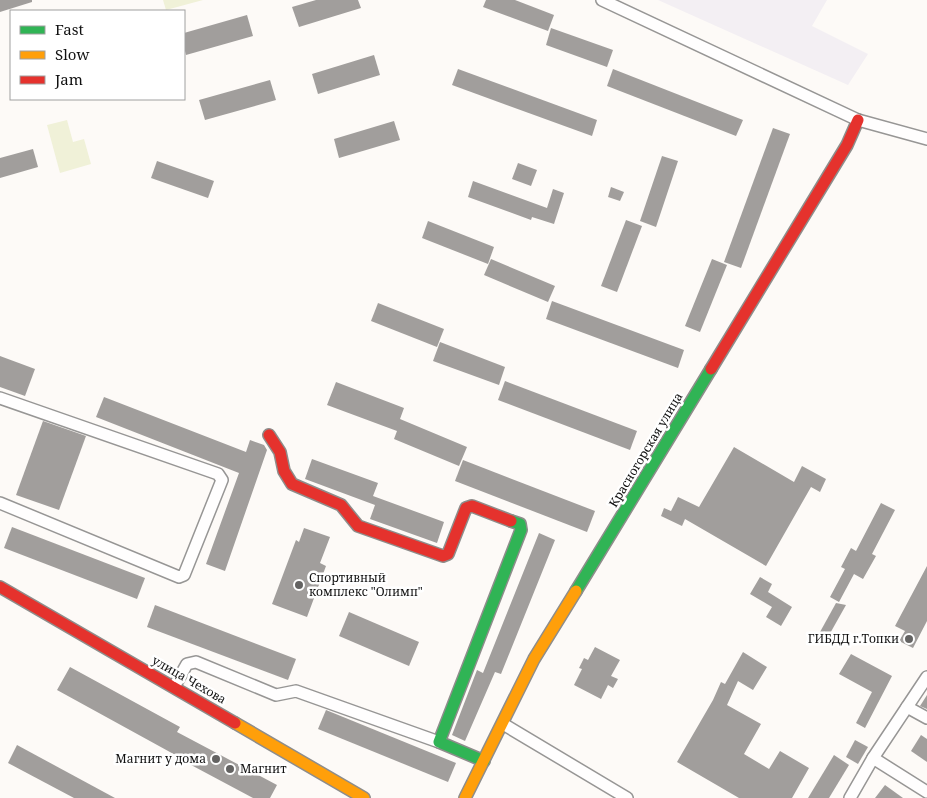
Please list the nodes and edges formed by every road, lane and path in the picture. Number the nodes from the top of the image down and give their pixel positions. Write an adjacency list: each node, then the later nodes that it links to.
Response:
1 (602, 0): 2 (street)
2 (858, 120): 3 (street); 12 (street, Красногорская улица)
3 (927, 139)
4 (0, 398): 6 (street)
5 (269, 435): 13 (street)
6 (0, 503)
7 (0, 586): 9 (street, улица Чехова)
8 (927, 677): 10 (street)
9 (174, 687): 13 (street); 17 (street, улица Чехова)
10 (907, 706): 11 (street); 14 (street)
11 (927, 718)
12 (503, 724): 15 (street, Красногорская улица); 19 (street)
13 (439, 742): 15 (street)
14 (873, 758): 16 (street); 20 (street)
15 (484, 762): 18 (street, Красногорская улица)
16 (927, 792)
17 (364, 798)
18 (464, 798)
19 (627, 798)
20 (850, 798)

